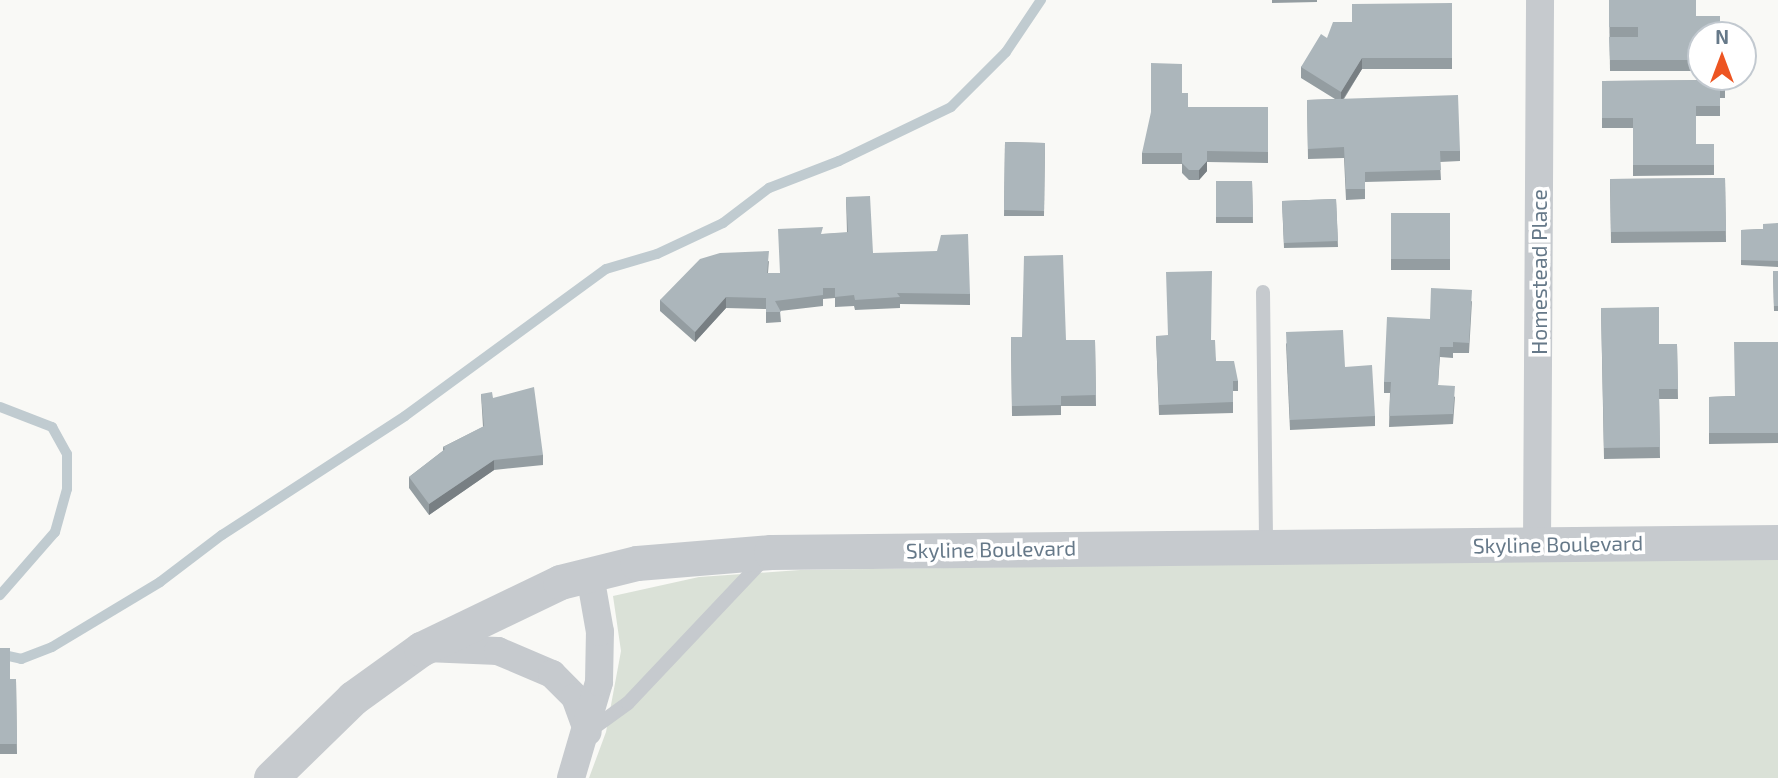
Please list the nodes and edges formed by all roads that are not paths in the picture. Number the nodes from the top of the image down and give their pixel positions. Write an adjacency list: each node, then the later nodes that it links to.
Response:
1 (1540, 0): 4 (street, Homestead Place)
2 (1263, 292): 5 (lane)
3 (1778, 542): 4 (street, Skyline Boulevard)
4 (1537, 544): 5 (street, Skyline Boulevard)
5 (1266, 547): 6 (street, Skyline Boulevard)
6 (771, 552): 7 (street, Skyline Boulevard); 9 (lane)
7 (590, 575): 8 (street, Skyline Boulevard); 9 (street)
8 (421, 649): 9 (street); 10 (street, Skyline Boulevard)
9 (588, 732): 11 (street)
10 (271, 778)
11 (571, 778)

